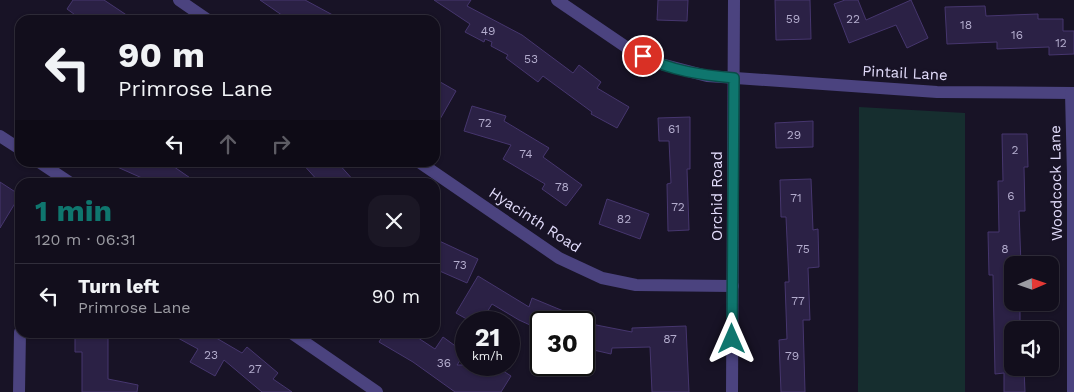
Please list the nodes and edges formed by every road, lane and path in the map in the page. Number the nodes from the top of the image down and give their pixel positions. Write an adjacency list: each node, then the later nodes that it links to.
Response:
1 (179, 0): 4 (street)
2 (557, 0): 5 (street, Pintail Lane)
3 (734, 0): 5 (street, Orchid Road)
4 (201, 15)
5 (734, 78): 6 (street, Pintail Lane); 12 (street, Orchid Road)
6 (1073, 93): 18 (street, Woodcock Lane)
7 (0, 136): 8 (street)
8 (15, 146)
9 (46, 167): 11 (street)
10 (426, 167): 12 (street, Hyacinth Road)
11 (63, 178)
12 (733, 286): 17 (street, Orchid Road)
13 (20, 338): 15 (street)
14 (299, 338): 16 (street)
15 (19, 392)
16 (377, 392)
17 (732, 392)
18 (1073, 392)

